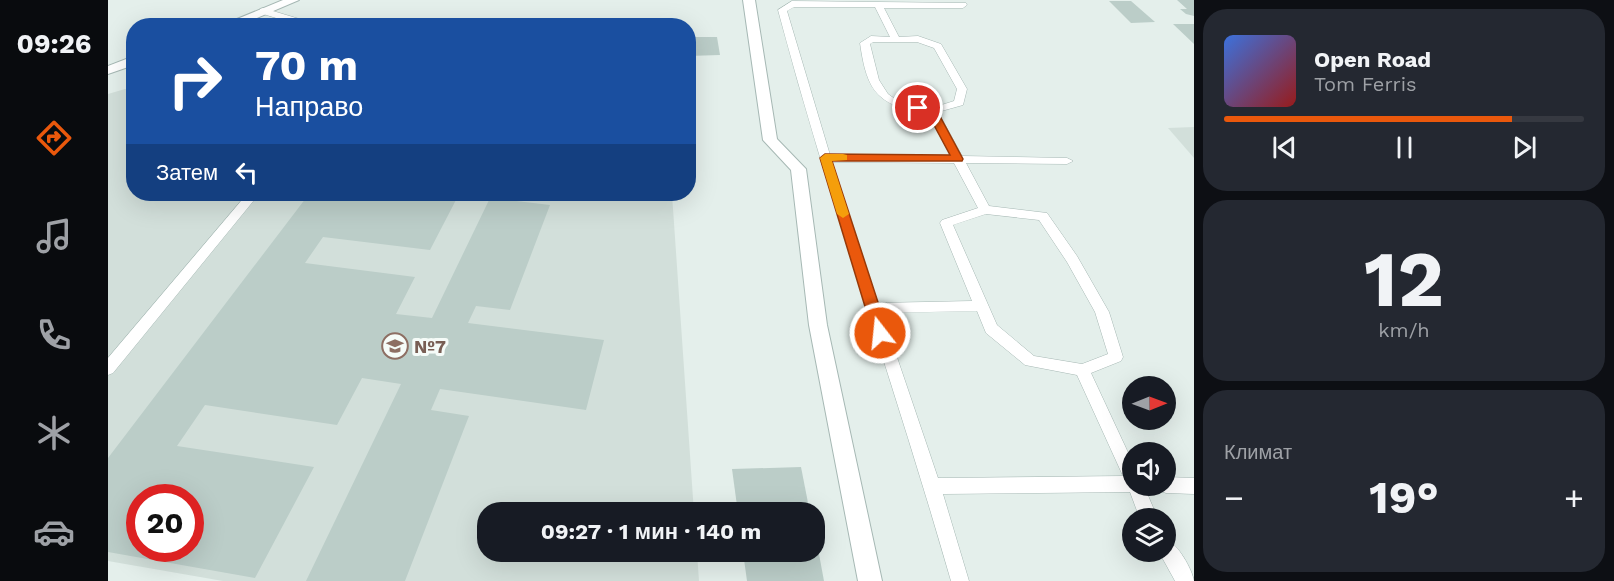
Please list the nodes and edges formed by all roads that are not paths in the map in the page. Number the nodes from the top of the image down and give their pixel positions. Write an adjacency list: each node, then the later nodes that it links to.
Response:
1 (293, 0): 5 (street)
2 (749, 0): 27 (street)
3 (877, 5): 4 (lane); 8 (lane); 12 (lane)
4 (963, 5)
5 (263, 11): 6 (street); 7 (lane)
6 (246, 18)
7 (286, 18)
8 (896, 40): 11 (lane); 11 (lane)
9 (126, 63): 10 (street)
10 (108, 70)
11 (932, 111): 13 (lane)
12 (825, 158): 13 (lane); 18 (lane)
13 (958, 159): 14 (lane); 16 (lane)
14 (1067, 161)
15 (247, 201): 19 (lane)
16 (985, 210): 17 (lane); 20 (lane)
17 (981, 306): 18 (lane); 20 (lane)
18 (873, 308): 24 (lane)
19 (108, 369)
20 (1082, 370): 21 (lane)
21 (1122, 456)
22 (1122, 485): 24 (lane)
23 (1176, 485): 25 (lane)
24 (932, 486): 28 (lane)
25 (1194, 486)
26 (1174, 562): 29 (lane)
27 (870, 581)
28 (960, 581)
29 (1185, 581)

